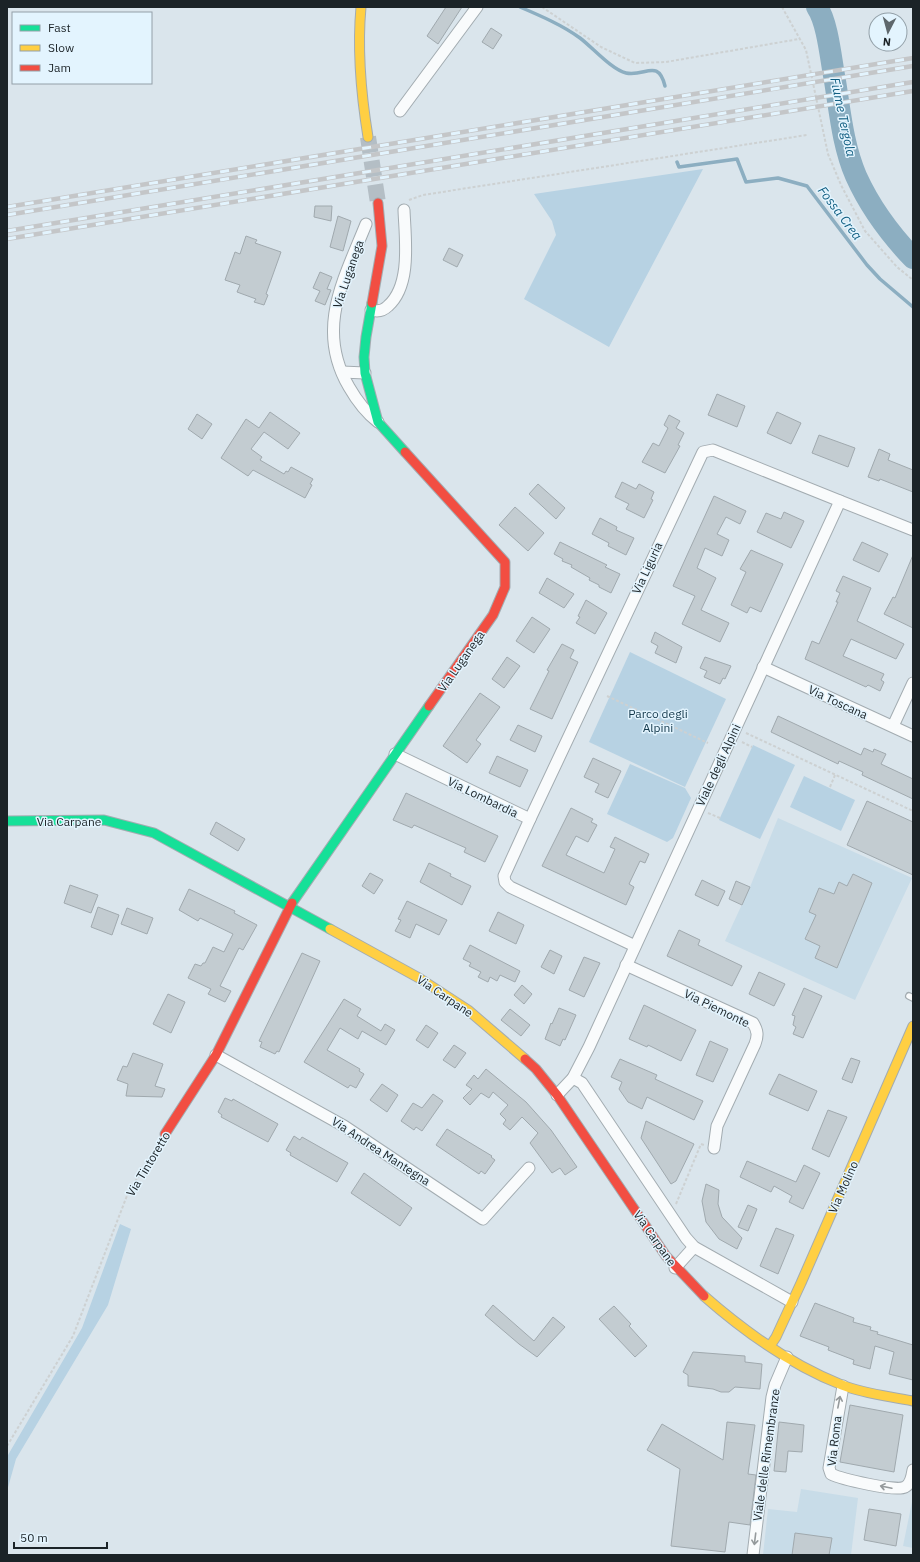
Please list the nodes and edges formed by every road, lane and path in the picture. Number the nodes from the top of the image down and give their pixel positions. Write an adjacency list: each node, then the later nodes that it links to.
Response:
1 (361, 7): 8 (street)
2 (477, 7): 6 (street)
3 (542, 7): 5 (path)
4 (782, 7): 5 (path)
5 (800, 39): 12 (path)
6 (400, 111)
7 (807, 135): 10 (path)
8 (368, 136)
9 (378, 203): 13 (street, Via Luganega)
10 (404, 210): 13 (street)
11 (366, 224): 14 (street, Via Luganega)
12 (913, 280)
13 (371, 310): 15 (street, Via Luganega)
14 (342, 372): 15 (street); 17 (street, Via Luganega)
15 (364, 373): 16 (street, Via Luganega)
16 (368, 387): 17 (street); 18 (street, Via Luganega)
17 (351, 390): 18 (street, Via Luganega)
18 (378, 422): 30 (street, Via Luganega)
19 (840, 501): 20 (street); 21 (street, Viale degli Alpini); 36 (street, Via Liguria)
20 (913, 530)
21 (763, 667): 24 (street, Via Toscana); 39 (street, Viale degli Alpini)
22 (913, 682): 24 (street)
23 (607, 696): 28 (path)
24 (892, 726): 26 (street, Via Toscana)
25 (744, 732): 31 (path)
26 (913, 736)
27 (740, 741): 29 (path)
28 (708, 743)
29 (752, 747)
30 (396, 754): 36 (street, Via Lombardia); 38 (street, Via Luganega)
31 (835, 775): 32 (path); 33 (path)
32 (830, 787)
33 (913, 811)
34 (707, 812): 35 (path)
35 (720, 818)
36 (530, 819): 39 (street, Via Lombardia)
37 (7, 821): 38 (street, Via Carpane)
38 (289, 908): 42 (street, Via Tintoretto); 44 (street, Via Carpane)
39 (635, 946): 40 (street, Viale degli Alpini)
40 (626, 965): 43 (street, Viale degli Alpini); 46 (street, Via Piemonte)
41 (913, 1026): 51 (street, Via Molino)
42 (216, 1055): 45 (street, Via Tintoretto); 47 (street, Via Andrea Mantegna)
43 (573, 1078): 44 (street, Viale degli Alpini); 49 (street, Via Carpane)
44 (558, 1095): 50 (street, Via Carpane)
45 (165, 1134): 56 (path, Via Tintoretto)
46 (714, 1148): 48 (path)
47 (529, 1168)
48 (674, 1208)
49 (694, 1247): 50 (street); 51 (street, Via Carpane)
50 (675, 1268): 52 (street, Via Carpane)
51 (792, 1302): 52 (street, Via Molino)
52 (770, 1346): 53 (street)
53 (787, 1357): 54 (street); 58 (street, Viale delle Rimembranze, one-way to 58)
54 (843, 1386): 55 (street); 57 (street, Via Roma, one-way to 54)
55 (913, 1401)
56 (7, 1446)
57 (913, 1470)
58 (753, 1555)

